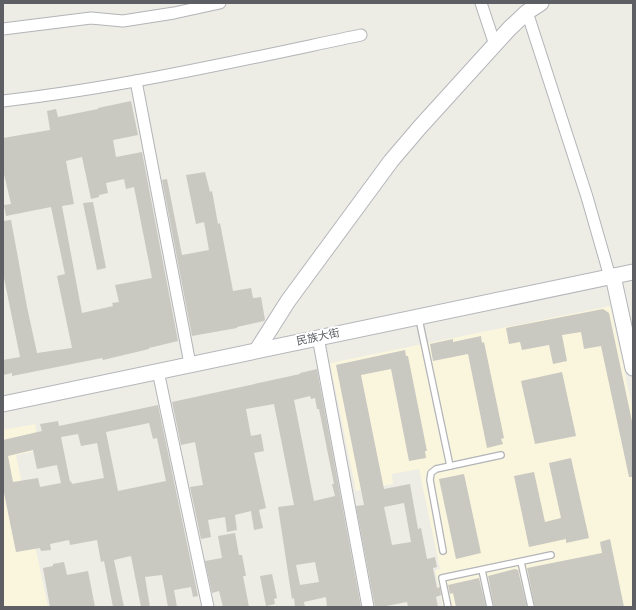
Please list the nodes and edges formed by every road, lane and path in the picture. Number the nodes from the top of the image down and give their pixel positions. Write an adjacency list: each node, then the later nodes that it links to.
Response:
1 (220, 3): 5 (street)
2 (481, 3): 7 (street)
3 (541, 3): 4 (main road)
4 (527, 12): 7 (main road); 11 (street)
5 (3, 30)
6 (361, 35): 8 (street)
7 (494, 45): 14 (main road)
8 (136, 81): 9 (street); 15 (street)
9 (3, 101)
10 (633, 272): 11 (main road, 民族大街)
11 (611, 277): 12 (main road, 民族大街); 16 (main road)
12 (419, 316): 13 (main road, 民族大街); 20 (lane)
13 (318, 337): 14 (main road, 民族大街); 26 (street)
14 (257, 350): 15 (main road, 民族大街)
15 (190, 364): 17 (main road, 民族大街)
16 (633, 368)
17 (158, 371): 18 (main road, 民族大街); 25 (street)
18 (3, 404)
19 (501, 455): 20 (lane)
20 (450, 466): 21 (lane)
21 (443, 551)
22 (550, 555): 23 (lane)
23 (521, 562): 24 (lane); 29 (lane)
24 (482, 570): 27 (lane); 28 (lane)
25 (208, 607)
26 (368, 607)
27 (448, 607)
28 (490, 607)
29 (530, 607)

